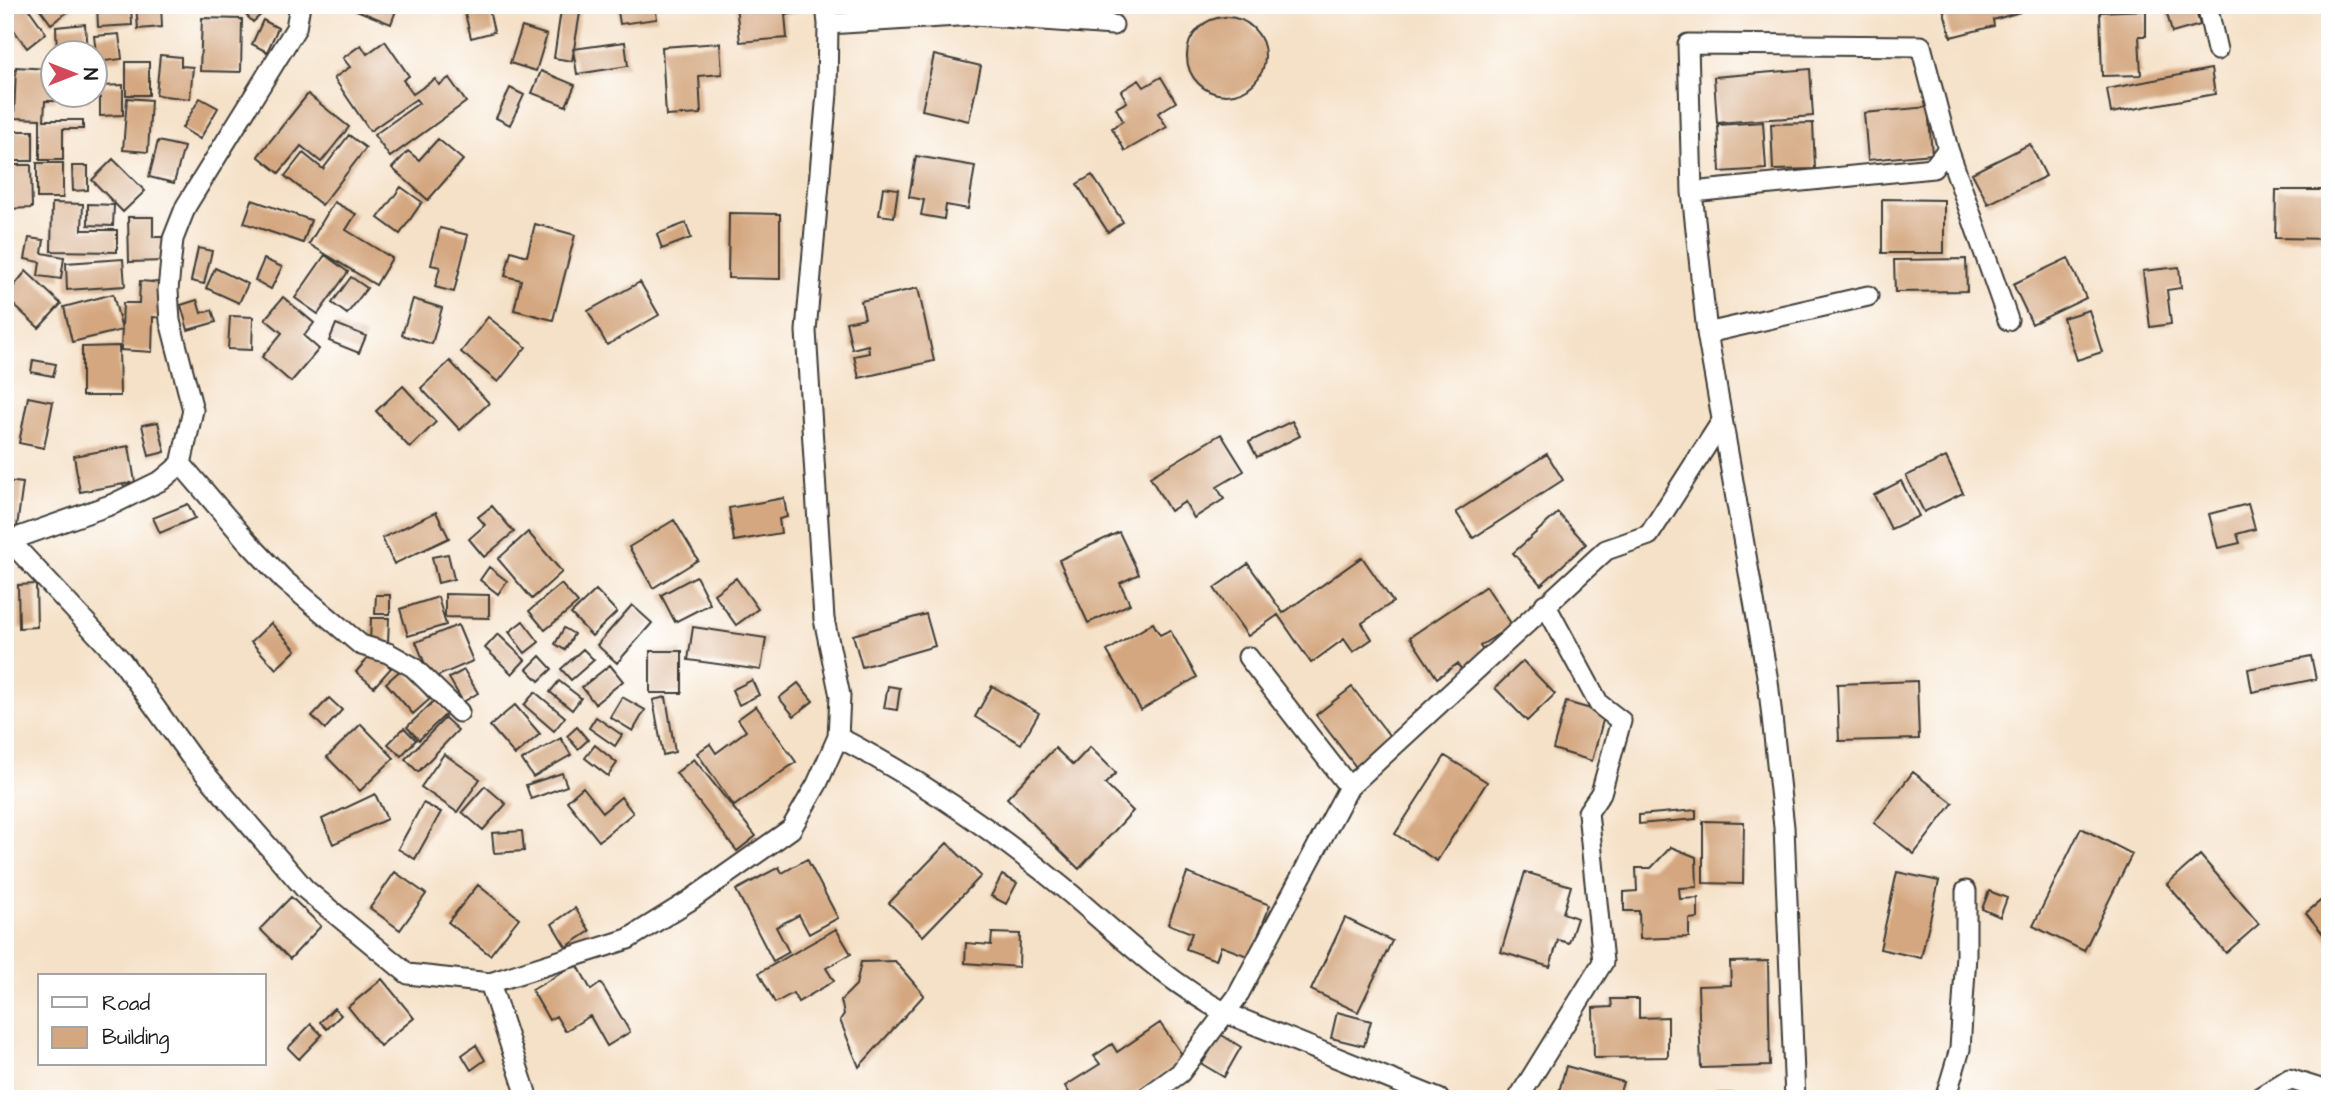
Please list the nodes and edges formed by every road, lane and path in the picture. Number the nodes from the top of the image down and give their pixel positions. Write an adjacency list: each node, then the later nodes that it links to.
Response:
1 (300, 5): 12 (street)
2 (2207, 5): 5 (street)
3 (827, 15): 4 (street); 17 (street)
4 (1113, 25)
5 (2217, 50)
6 (1948, 149): 7 (street); 7 (street); 9 (street)
7 (1692, 192): 10 (street)
8 (1868, 296): 10 (street)
9 (2008, 320)
10 (1707, 333): 11 (street)
11 (1722, 421): 14 (street); 27 (street)
12 (181, 464): 13 (street); 16 (street)
13 (7, 541): 20 (street)
14 (1545, 604): 18 (street); 26 (street)
15 (1248, 657): 18 (street)
16 (460, 712)
17 (838, 737): 20 (street); 21 (street)
18 (1349, 786): 21 (street)
19 (1966, 891): 28 (street)
20 (489, 983): 23 (street)
21 (1226, 1013): 24 (street); 25 (street)
22 (2330, 1092): 29 (street)
23 (528, 1099)
24 (1144, 1099)
25 (1439, 1099)
26 (1518, 1099)
27 (1796, 1099)
28 (1944, 1099)
29 (2257, 1099)

